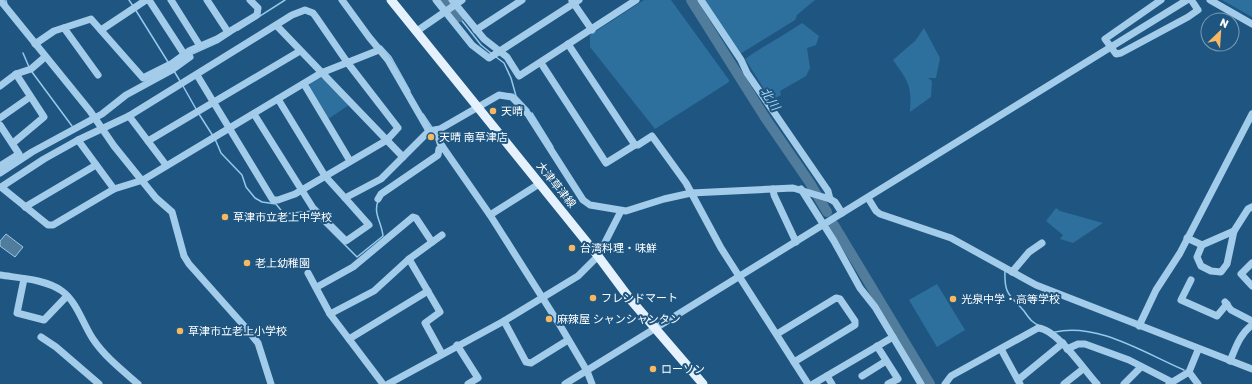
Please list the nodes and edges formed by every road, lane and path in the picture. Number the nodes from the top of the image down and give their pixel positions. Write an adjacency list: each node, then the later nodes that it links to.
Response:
1 (0, 0): 26 (street)
2 (147, 0): 21 (street); 33 (street)
3 (171, 0): 28 (street)
4 (208, 0): 25 (street)
5 (250, 0): 25 (street)
6 (342, 0): 30 (street)
7 (391, 0): 22 (main road, 大津草津線)
8 (436, 0): 17 (street)
9 (522, 0): 23 (street)
10 (636, 0): 24 (street)
11 (701, 0): 80 (street)
12 (1161, 0): 29 (street)
13 (1210, 0): 18 (street)
14 (457, 1): 17 (street); 23 (street)
15 (575, 1): 24 (street); 32 (street)
16 (1190, 1): 29 (street); 29 (street)
17 (446, 11): 22 (street); 32 (street)
18 (1252, 24)
19 (277, 26): 31 (street); 35 (street); 41 (street)
20 (64, 28): 21 (street); 26 (street); 40 (street)
21 (101, 30): 38 (street)
22 (417, 30): 47 (main road, 大津草津線)
23 (476, 30): 32 (street)
24 (592, 30): 27 (street)
25 (228, 32): 28 (street)
26 (35, 44): 34 (street)
27 (568, 44): 36 (street); 61 (street)
28 (200, 46): 33 (street)
29 (1111, 48): 78 (street)
30 (379, 50): 35 (street); 56 (street)
31 (300, 51): 39 (street); 46 (street)
32 (500, 52): 36 (street)
33 (187, 56): 38 (street)
34 (45, 57): 37 (street); 52 (street)
35 (347, 62): 39 (street); 58 (street)
36 (541, 63): 61 (street)
37 (16, 74): 43 (street); 44 (street)
38 (157, 74): 52 (street)
39 (321, 74): 42 (street); 58 (street)
40 (98, 75)
41 (197, 75): 46 (street); 50 (street)
42 (304, 84): 45 (street); 64 (street)
43 (0, 86)
44 (30, 97): 51 (street); 60 (street)
45 (278, 99): 48 (street); 69 (street)
46 (213, 102): 54 (street); 59 (street)
47 (478, 106): 56 (street); 71 (main road, 大津草津線); 83 (street)
48 (254, 114): 54 (street); 74 (street)
49 (1252, 114): 89 (street)
50 (129, 116): 55 (street); 59 (street)
51 (0, 118)
52 (96, 118): 55 (street); 68 (street)
53 (0, 125): 60 (street)
54 (230, 128): 66 (street); 74 (street)
55 (104, 129): 57 (street); 70 (street)
56 (432, 131): 62 (street); 63 (street)
57 (78, 140): 65 (street); 81 (street)
58 (386, 140): 63 (street); 64 (street)
59 (148, 141): 66 (street)
60 (13, 143): 67 (street)
61 (635, 145): 76 (street)
62 (442, 146): 79 (street); 84 (street)
63 (403, 157): 77 (street)
64 (350, 161): 69 (street)
65 (96, 165): 72 (street); 81 (street)
66 (166, 165): 70 (street)
67 (0, 166)
68 (0, 172)
69 (325, 176): 74 (street); 77 (street)
70 (143, 180): 72 (street); 141 (street)
71 (539, 184): 84 (street); 94 (main road, 大津草津線)
72 (114, 189): 81 (street)
73 (773, 189): 75 (street); 76 (street); 91 (street)
74 (301, 190): 77 (street)
75 (803, 190): 80 (street); 86 (street)
76 (691, 193): 83 (street); 100 (street)
77 (345, 198)
78 (868, 198): 85 (street); 97 (street)
79 (378, 199)
80 (829, 199): 85 (street)
81 (25, 207)
82 (1252, 207): 87 (street)
83 (622, 211): 94 (street)
84 (490, 215): 107 (street)
85 (840, 215): 86 (street)
86 (825, 224): 91 (street); 116 (street)
87 (1234, 231): 93 (street); 93 (street)
88 (442, 235): 90 (street)
89 (1187, 238): 93 (street); 112 (street)
90 (432, 242): 95 (street); 104 (street)
91 (796, 242): 100 (street)
92 (1042, 243): 97 (street)
93 (1202, 245)
94 (598, 256): 107 (street); 113 (main road, 大津草津線)
95 (409, 259): 105 (street); 108 (street)
96 (1252, 263): 103 (street)
97 (1012, 272): 112 (street)
98 (308, 273): 104 (street)
99 (0, 275): 101 (street)
100 (740, 276): 113 (street); 114 (street)
101 (24, 279): 106 (street); 106 (street)
102 (1191, 280): 110 (street)
103 (1252, 286)
104 (317, 287): 108 (street)
105 (428, 291): 117 (street); 124 (street)
106 (67, 296): 140 (street)
107 (542, 298): 109 (street); 118 (street)
108 (330, 314): 117 (street)
109 (504, 321): 118 (street); 119 (street)
110 (1252, 321)
111 (1252, 325): 126 (street)
112 (1139, 326): 123 (street)
113 (654, 329): 131 (street); 147 (main road, 大津草津線)
114 (777, 334): 127 (street); 127 (street)
115 (41, 337): 139 (street)
116 (893, 337): 120 (street); 151 (street)
117 (348, 339): 142 (street)
118 (568, 340): 131 (street)
119 (458, 345): 124 (street); 144 (street)
120 (877, 346): 125 (street); 133 (street)
121 (1065, 346): 122 (street); 128 (street); 129 (street); 135 (street)
122 (1001, 349): 135 (street); 137 (street)
123 (1198, 350): 126 (street); 132 (street)
124 (442, 354): 143 (street)
125 (886, 361): 134 (street); 136 (street)
126 (1230, 361): 130 (street)
127 (794, 362): 148 (street)
128 (1141, 367): 138 (street); 154 (street)
129 (1083, 368): 152 (street); 153 (street)
130 (1252, 369)
131 (587, 371): 145 (street); 146 (street)
132 (1189, 372): 138 (street); 155 (street)
133 (827, 376): 149 (street); 150 (street)
134 (862, 376)
135 (1019, 382)
136 (891, 383)
137 (947, 383)
138 (1170, 383)
139 (99, 384)
140 (138, 384)
141 (271, 384)
142 (383, 384)
143 (388, 384)
144 (468, 384)
145 (566, 384)
146 (592, 384)
147 (702, 384)
148 (808, 384)
149 (813, 384)
150 (832, 384)
151 (920, 384)
152 (1064, 384)
153 (1097, 384)
154 (1124, 384)
155 (1198, 384)

